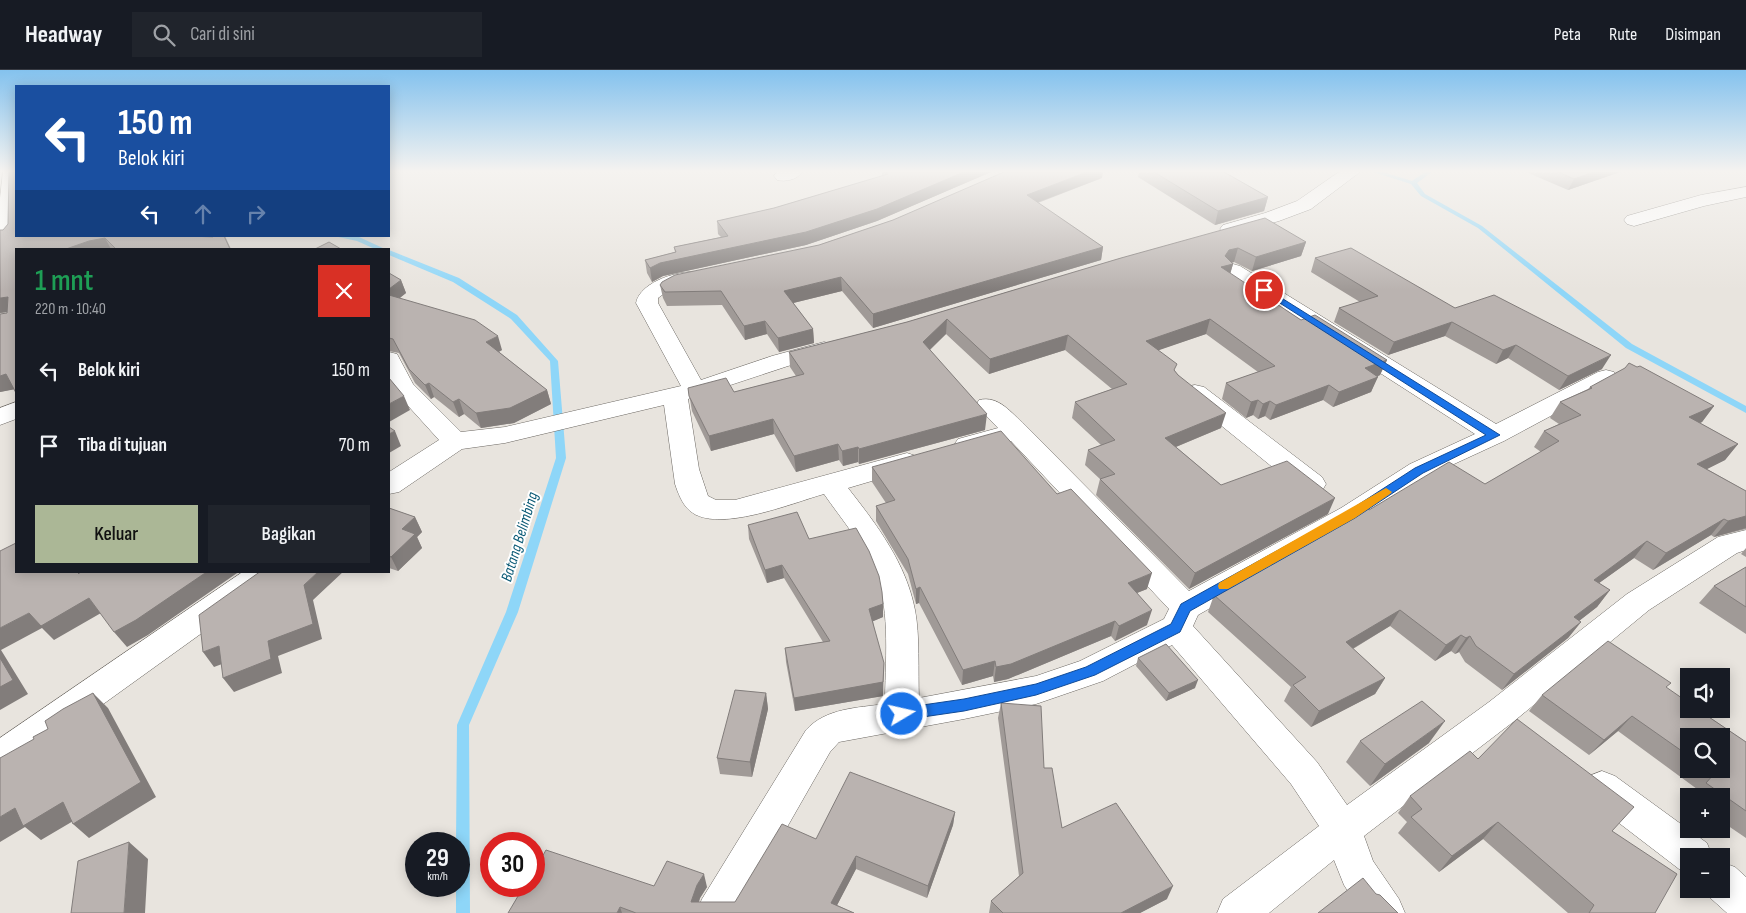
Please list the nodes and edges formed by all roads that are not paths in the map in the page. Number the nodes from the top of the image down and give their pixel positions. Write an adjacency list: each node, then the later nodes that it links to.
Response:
1 (9, 211): 6 (street)
2 (1286, 211): 5 (street)
3 (1669, 211): 4 (street)
4 (1634, 220)
5 (1208, 236)
6 (7, 237)
7 (1233, 270): 18 (street)
8 (716, 272): 13 (street)
9 (843, 344): 13 (street)
10 (390, 361): 19 (street)
11 (1606, 377): 18 (street)
12 (1184, 384): 22 (street)
13 (685, 392): 19 (street); 20 (street)
14 (988, 404): 17 (street)
15 (15, 410): 16 (street)
16 (0, 417)
17 (1016, 431): 20 (street); 25 (street)
18 (1495, 435): 22 (street)
19 (456, 441): 21 (street)
20 (830, 482): 26 (street)
21 (390, 484)
22 (1351, 515): 25 (street)
23 (1746, 540): 29 (street)
24 (263, 573): 27 (street)
25 (1181, 618): 26 (street); 29 (street)
26 (902, 714): 33 (street)
27 (0, 758)
28 (1573, 766): 30 (street)
29 (1343, 830): 34 (street); 35 (street)
30 (1682, 848)
31 (1730, 889): 32 (street)
32 (1746, 903)
33 (716, 913)
34 (1237, 913)
35 (1385, 913)

